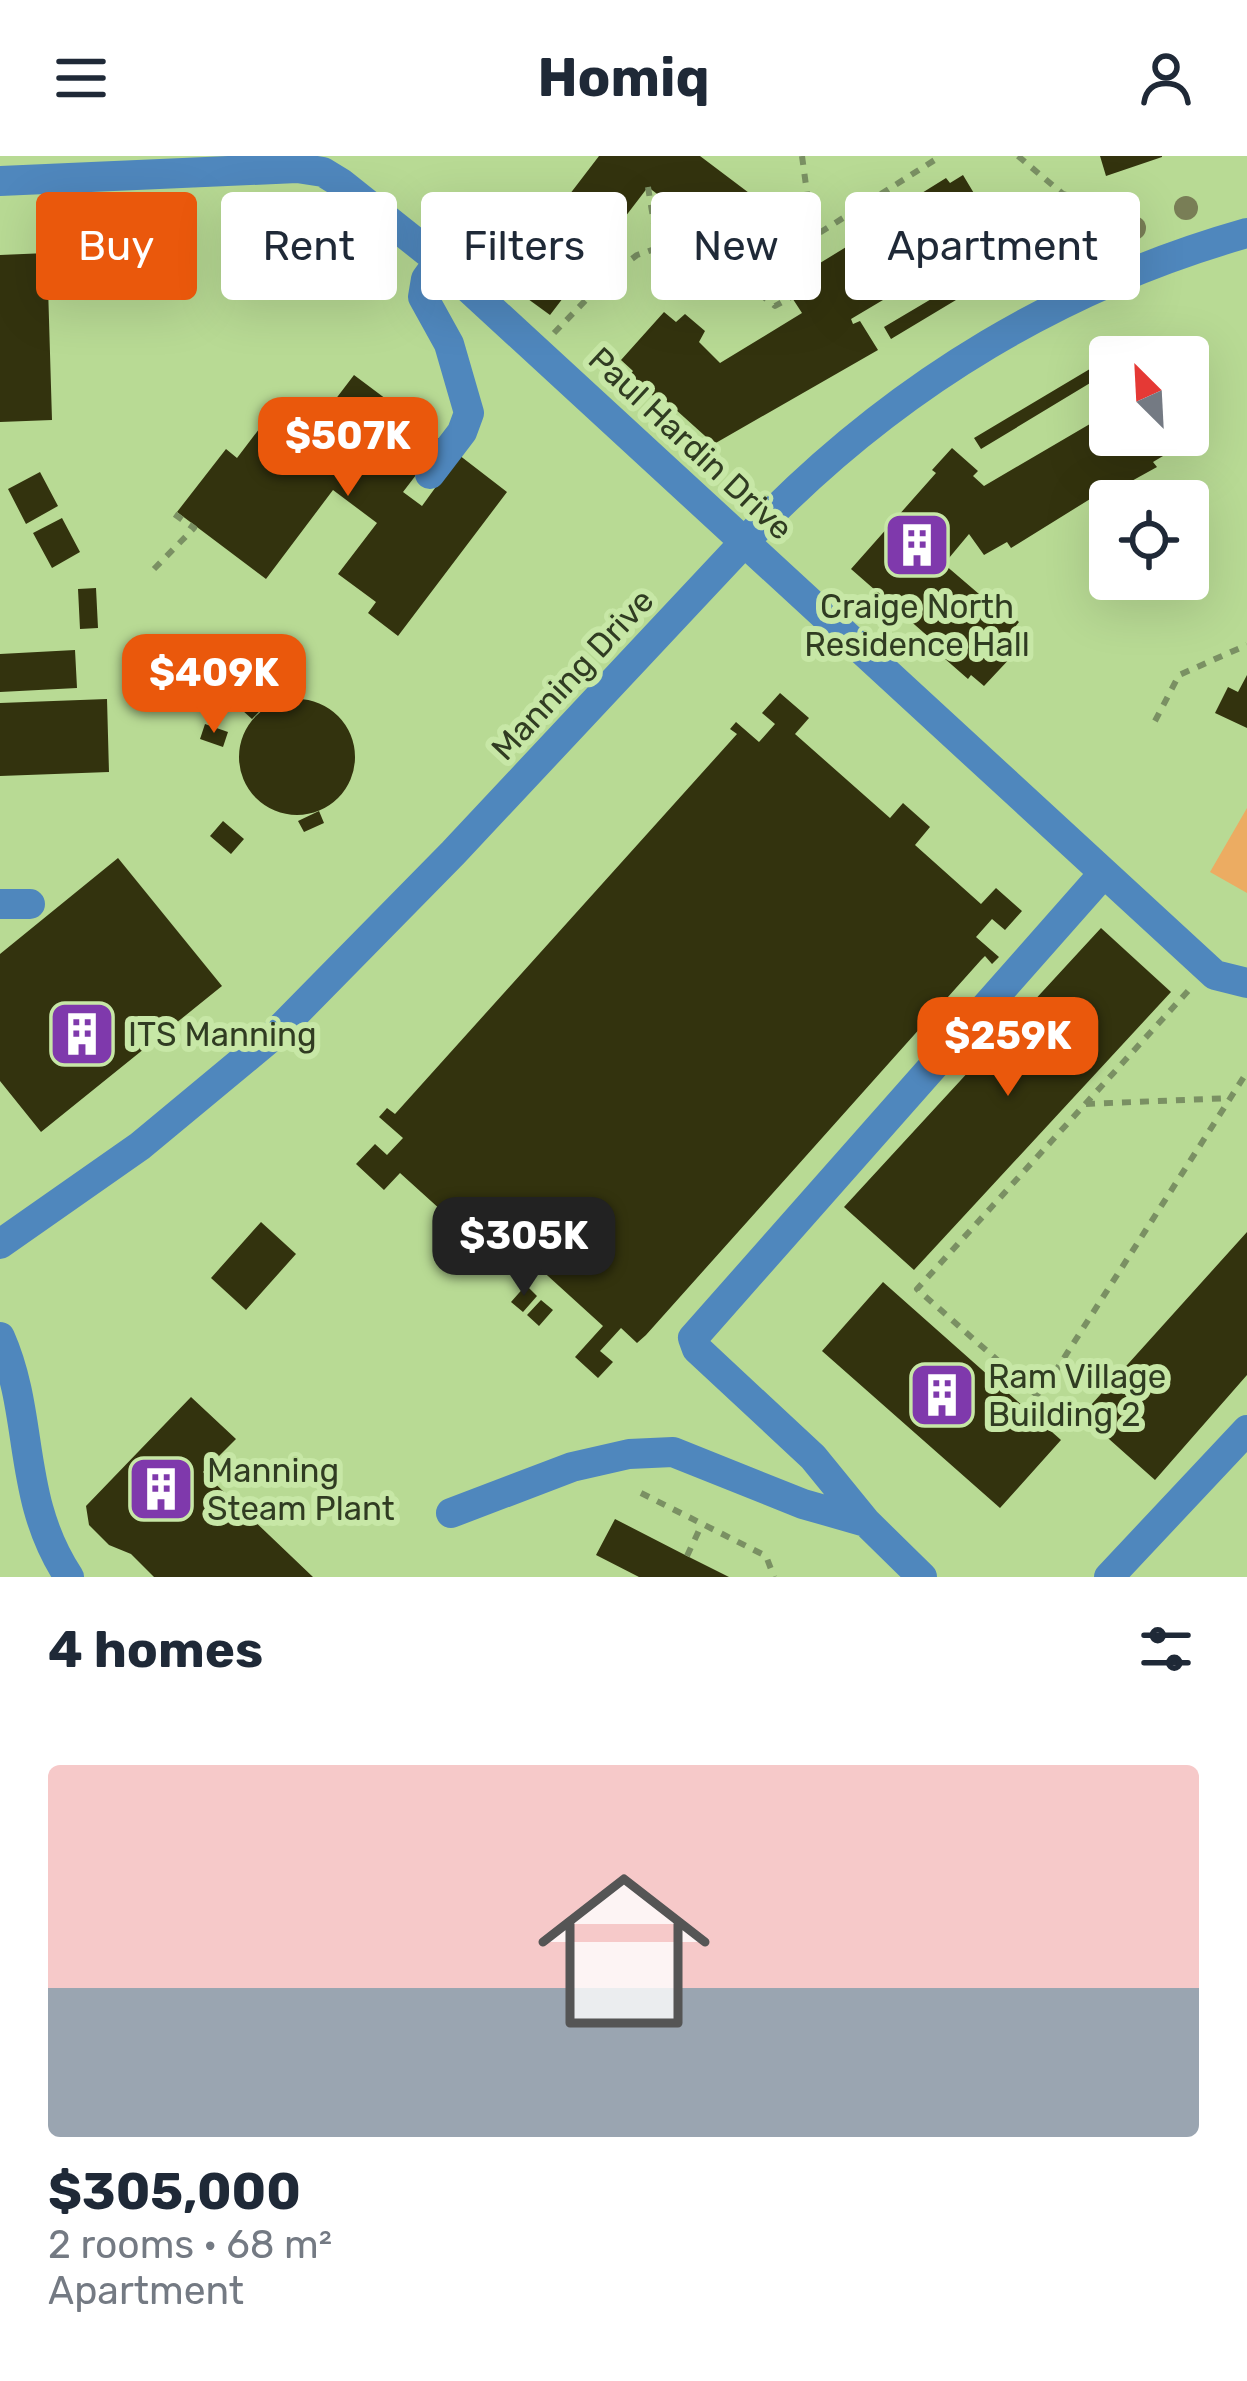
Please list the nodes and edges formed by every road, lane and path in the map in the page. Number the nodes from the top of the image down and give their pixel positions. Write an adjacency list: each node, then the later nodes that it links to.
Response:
1 (802, 156): 2 (path)
2 (941, 156)
3 (1018, 156): 6 (path)
4 (0, 181): 9 (street, Paul Hardin Drive)
5 (648, 188): 7 (path)
6 (1061, 192)
7 (651, 206)
8 (1247, 233): 16 (street, Manning Drive)
9 (421, 247)
10 (651, 250): 13 (path)
11 (425, 300): 14 (street)
12 (482, 300): 16 (street, Paul Hardin Drive)
13 (553, 335)
14 (430, 474)
15 (170, 511): 17 (path)
16 (745, 541): 20 (street, Paul Hardin Drive); 26 (street, Manning Drive)
17 (154, 569)
18 (1247, 645): 19 (path)
19 (1155, 721)
20 (1104, 873): 21 (street, Paul Hardin Drive); 31 (street)
21 (1247, 982)
22 (1194, 984): 25 (path)
23 (1247, 1072): 24 (path)
24 (1230, 1098): 25 (path); 25 (path)
25 (1086, 1104)
26 (0, 1244)
27 (0, 1337): 34 (street)
28 (1247, 1430): 37 (street)
29 (641, 1493): 32 (path)
30 (451, 1513): 31 (street)
31 (866, 1522): 36 (street)
32 (702, 1524): 33 (path); 35 (path)
33 (687, 1556)
34 (69, 1577)
35 (774, 1577)
36 (922, 1577)
37 (1109, 1577)

